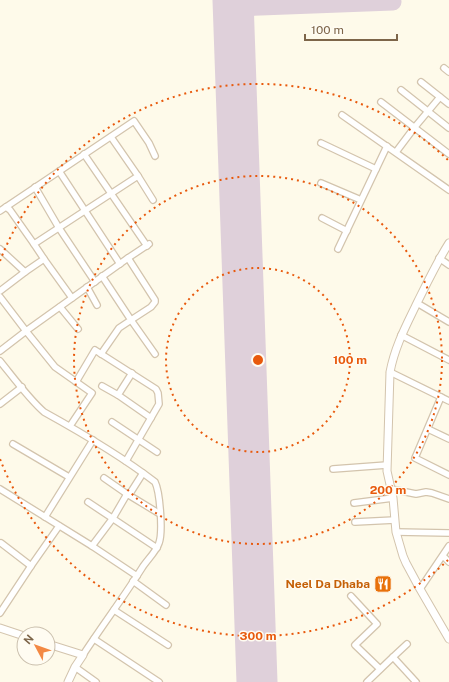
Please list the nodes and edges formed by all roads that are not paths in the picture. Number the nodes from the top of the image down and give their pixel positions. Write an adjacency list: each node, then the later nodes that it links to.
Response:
1 (421, 82): 3 (street)
2 (401, 90): 6 (street)
3 (440, 97): 5 (street); 6 (street)
4 (381, 102): 8 (street)
5 (449, 104)
6 (428, 112): 8 (street); 9 (street)
7 (342, 115): 12 (street)
8 (414, 128): 13 (street); 15 (street)
9 (449, 128)
10 (111, 137): 14 (street); 16 (street); 19 (street)
11 (321, 143): 17 (street)
12 (387, 146): 13 (street); 17 (street)
13 (396, 152): 22 (street)
14 (84, 154): 18 (street); 23 (street)
15 (449, 154)
16 (155, 156)
17 (376, 169): 25 (street)
18 (59, 171): 21 (street); 28 (street)
19 (138, 176): 23 (street); 24 (street)
20 (321, 183): 25 (street)
21 (35, 187): 26 (street); 30 (street)
22 (449, 190)
23 (111, 193): 28 (street); 36 (street)
24 (153, 200)
25 (361, 200): 31 (street)
26 (6, 207): 27 (street); 33 (street)
27 (0, 211)
28 (85, 211): 30 (street); 39 (street)
29 (322, 218): 31 (street)
30 (59, 228): 33 (street); 43 (street)
31 (347, 231): 35 (street)
32 (449, 243): 37 (street)
33 (34, 244): 38 (street)
34 (0, 249): 41 (street)
35 (338, 249)
36 (128, 258): 39 (street); 51 (street)
37 (439, 258): 40 (street); 48 (street)
38 (44, 259): 41 (street); 47 (street)
39 (120, 264): 42 (street)
40 (449, 265)
41 (25, 272): 45 (street)
42 (102, 276): 43 (street); 51 (street)
43 (95, 282): 44 (street)
44 (87, 288): 47 (street); 49 (street)
45 (0, 291)
46 (0, 297): 54 (street)
47 (72, 298): 50 (street)
48 (417, 304): 52 (street); 55 (street)
49 (97, 305)
50 (60, 307): 53 (street); 54 (street)
51 (131, 320): 57 (street); 58 (street)
52 (449, 322)
53 (78, 328)
54 (26, 331): 56 (street); 63 (street)
55 (401, 334): 59 (street); 61 (street)
56 (0, 351)
57 (101, 354): 62 (street); 63 (street)
58 (155, 354)
59 (449, 360)
60 (0, 361): 65 (street)
61 (390, 372): 67 (street); 80 (street)
62 (132, 373): 66 (street); 70 (street)
63 (76, 382): 72 (street)
64 (102, 386): 66 (street)
65 (22, 387): 69 (street); 72 (street)
66 (118, 395): 70 (street)
67 (441, 398): 68 (street); 73 (street)
68 (449, 401)
69 (0, 404)
70 (152, 418): 74 (street)
71 (112, 422): 74 (street)
72 (70, 426): 75 (street)
73 (428, 429): 76 (street); 83 (street)
74 (138, 439): 78 (street); 79 (street)
75 (93, 440): 79 (street); 84 (street)
76 (449, 440)
77 (13, 444): 84 (street)
78 (157, 452)
79 (126, 461): 82 (street)
80 (387, 465): 81 (street); 87 (street)
81 (333, 469)
82 (143, 473): 88 (street); 93 (street)
83 (449, 475)
84 (69, 477): 94 (street)
85 (104, 478): 88 (street)
86 (0, 489): 94 (street)
87 (391, 489): 89 (street); 90 (street)
88 (128, 494): 93 (street); 95 (street)
89 (393, 498): 92 (street); 96 (street)
90 (449, 499)
91 (88, 502): 95 (street)
92 (354, 503)
93 (160, 514): 104 (street)
94 (45, 517): 98 (street)
95 (113, 518): 102 (street); 104 (street)
96 (395, 520): 97 (street); 99 (street)
97 (355, 522)
98 (59, 526): 102 (street); 107 (street)
99 (396, 532): 100 (street); 110 (street)
100 (449, 533)
101 (0, 543): 107 (street)
102 (92, 546): 108 (street)
103 (449, 546): 105 (street)
104 (157, 548): 108 (street)
105 (443, 556): 106 (street); 110 (street)
106 (449, 562)
107 (31, 566): 114 (street)
108 (137, 576): 109 (street)
109 (133, 581): 112 (street); 113 (street)
110 (420, 589): 118 (street)
111 (351, 596): 125 (street)
112 (166, 605)
113 (114, 610): 117 (street); 120 (street)
114 (0, 612)
115 (0, 628): 116 (street)
116 (16, 633)
117 (94, 639): 122 (street); 128 (street)
118 (449, 639)
119 (407, 644): 123 (street)
120 (168, 645)
121 (56, 647): 122 (street)
122 (83, 655): 124 (street)
123 (393, 657): 125 (street); 130 (street)
124 (75, 667): 126 (street); 127 (street)
125 (380, 669): 129 (street)
126 (68, 682)
127 (96, 682)
128 (159, 682)
129 (367, 682)
130 (416, 682)

